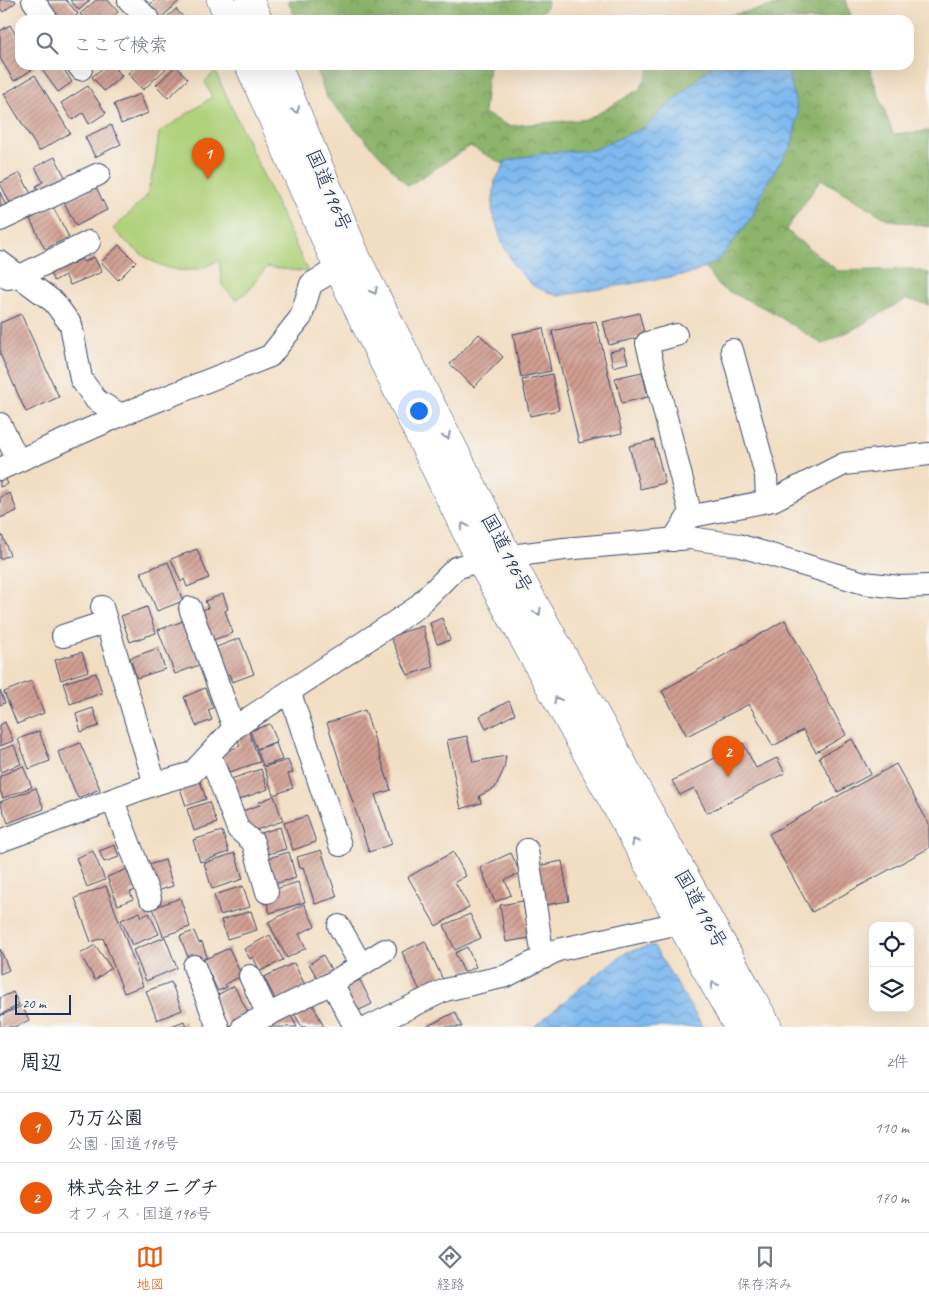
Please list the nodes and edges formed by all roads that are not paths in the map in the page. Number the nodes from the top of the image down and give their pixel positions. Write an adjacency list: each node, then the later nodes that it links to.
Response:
1 (33, 0): 5 (street)
2 (129, 0): 6 (street)
3 (221, 0): 7 (highway)
4 (250, 0): 8 (highway)
5 (44, 15)
6 (144, 15)
7 (228, 15)
8 (256, 15)
9 (251, 70): 15 (highway, 国道196号)
10 (279, 70): 15 (highway, 国道196号, one-way to 15)
11 (99, 174): 12 (street)
12 (0, 220)
13 (89, 242): 16 (street)
14 (0, 262): 16 (street)
15 (348, 265): 19 (street); 26 (highway, 国道196号, one-way to 26); 27 (highway, 国道196号, one-way to 15)
16 (10, 278): 19 (street)
17 (676, 335): 24 (street)
18 (732, 350): 23 (street)
19 (121, 414): 22 (street)
20 (0, 424): 22 (street)
21 (929, 454): 23 (street)
22 (9, 465)
23 (767, 501): 24 (street)
24 (691, 516): 25 (street)
25 (673, 540): 26 (street); 28 (street)
26 (508, 556): 27 (street); 41 (highway, 国道196号, one-way to 41)
27 (480, 560): 31 (street); 41 (highway, 国道196号, one-way to 27)
28 (929, 586)
29 (190, 608): 32 (street)
30 (63, 636): 34 (street)
31 (290, 693): 32 (street); 37 (street)
32 (234, 728): 33 (street)
33 (210, 755): 34 (street); 39 (street)
34 (155, 784): 35 (street)
35 (113, 801): 36 (street); 40 (street)
36 (2, 835)
37 (340, 845)
38 (527, 850): 44 (street)
39 (267, 892)
40 (150, 898)
41 (691, 917): 44 (street); 55 (highway, 国道196号, one-way to 41); 56 (highway, 国道196号)
42 (339, 926): 45 (street)
43 (386, 950): 45 (street)
44 (544, 958): 50 (street)
45 (361, 965): 48 (street)
46 (194, 966): 51 (street)
47 (250, 976): 49 (street)
48 (332, 983): 49 (street); 53 (street)
49 (268, 1015): 52 (street)
50 (408, 1018): 54 (street)
51 (218, 1027)
52 (243, 1027)
53 (355, 1027)
54 (369, 1027)
55 (738, 1027)
56 (768, 1027)

